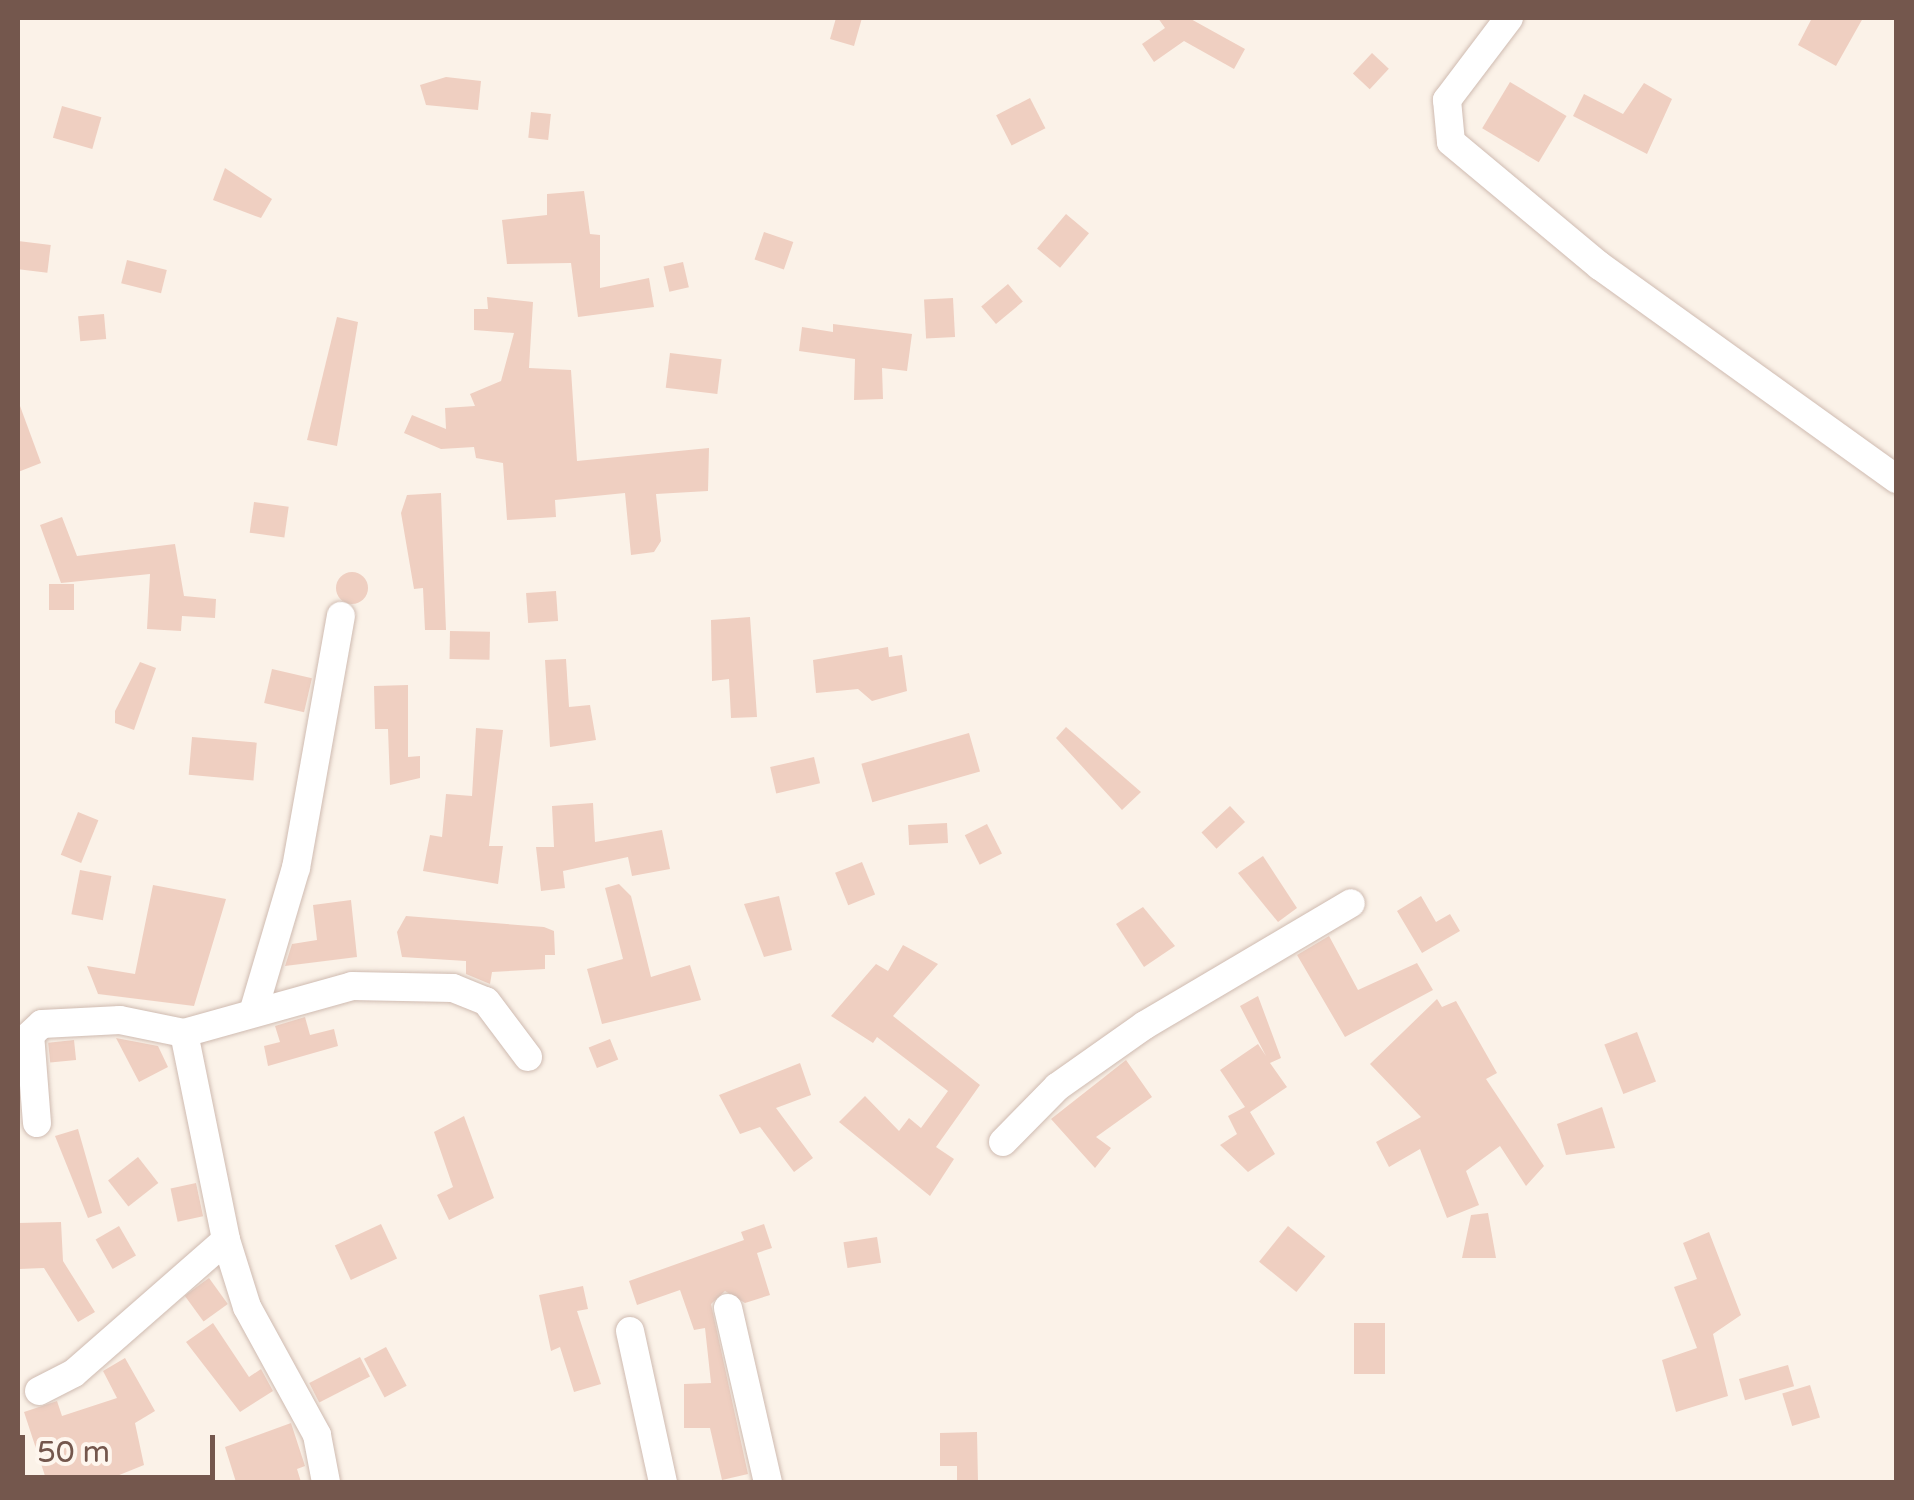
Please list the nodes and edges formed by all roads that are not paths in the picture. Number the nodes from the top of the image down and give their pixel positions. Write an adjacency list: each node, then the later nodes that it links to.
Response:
1 (1509, 18): 2 (street)
2 (1896, 479)
3 (342, 616): 5 (street)
4 (1351, 903): 9 (street)
5 (255, 1006): 6 (street); 7 (street)
6 (184, 1032): 8 (street); 10 (street)
7 (528, 1057)
8 (38, 1123)
9 (1003, 1142)
10 (226, 1240): 13 (street); 14 (street)
11 (728, 1308): 16 (street)
12 (630, 1332): 15 (street)
13 (39, 1391)
14 (326, 1482)
15 (664, 1482)
16 (768, 1482)

